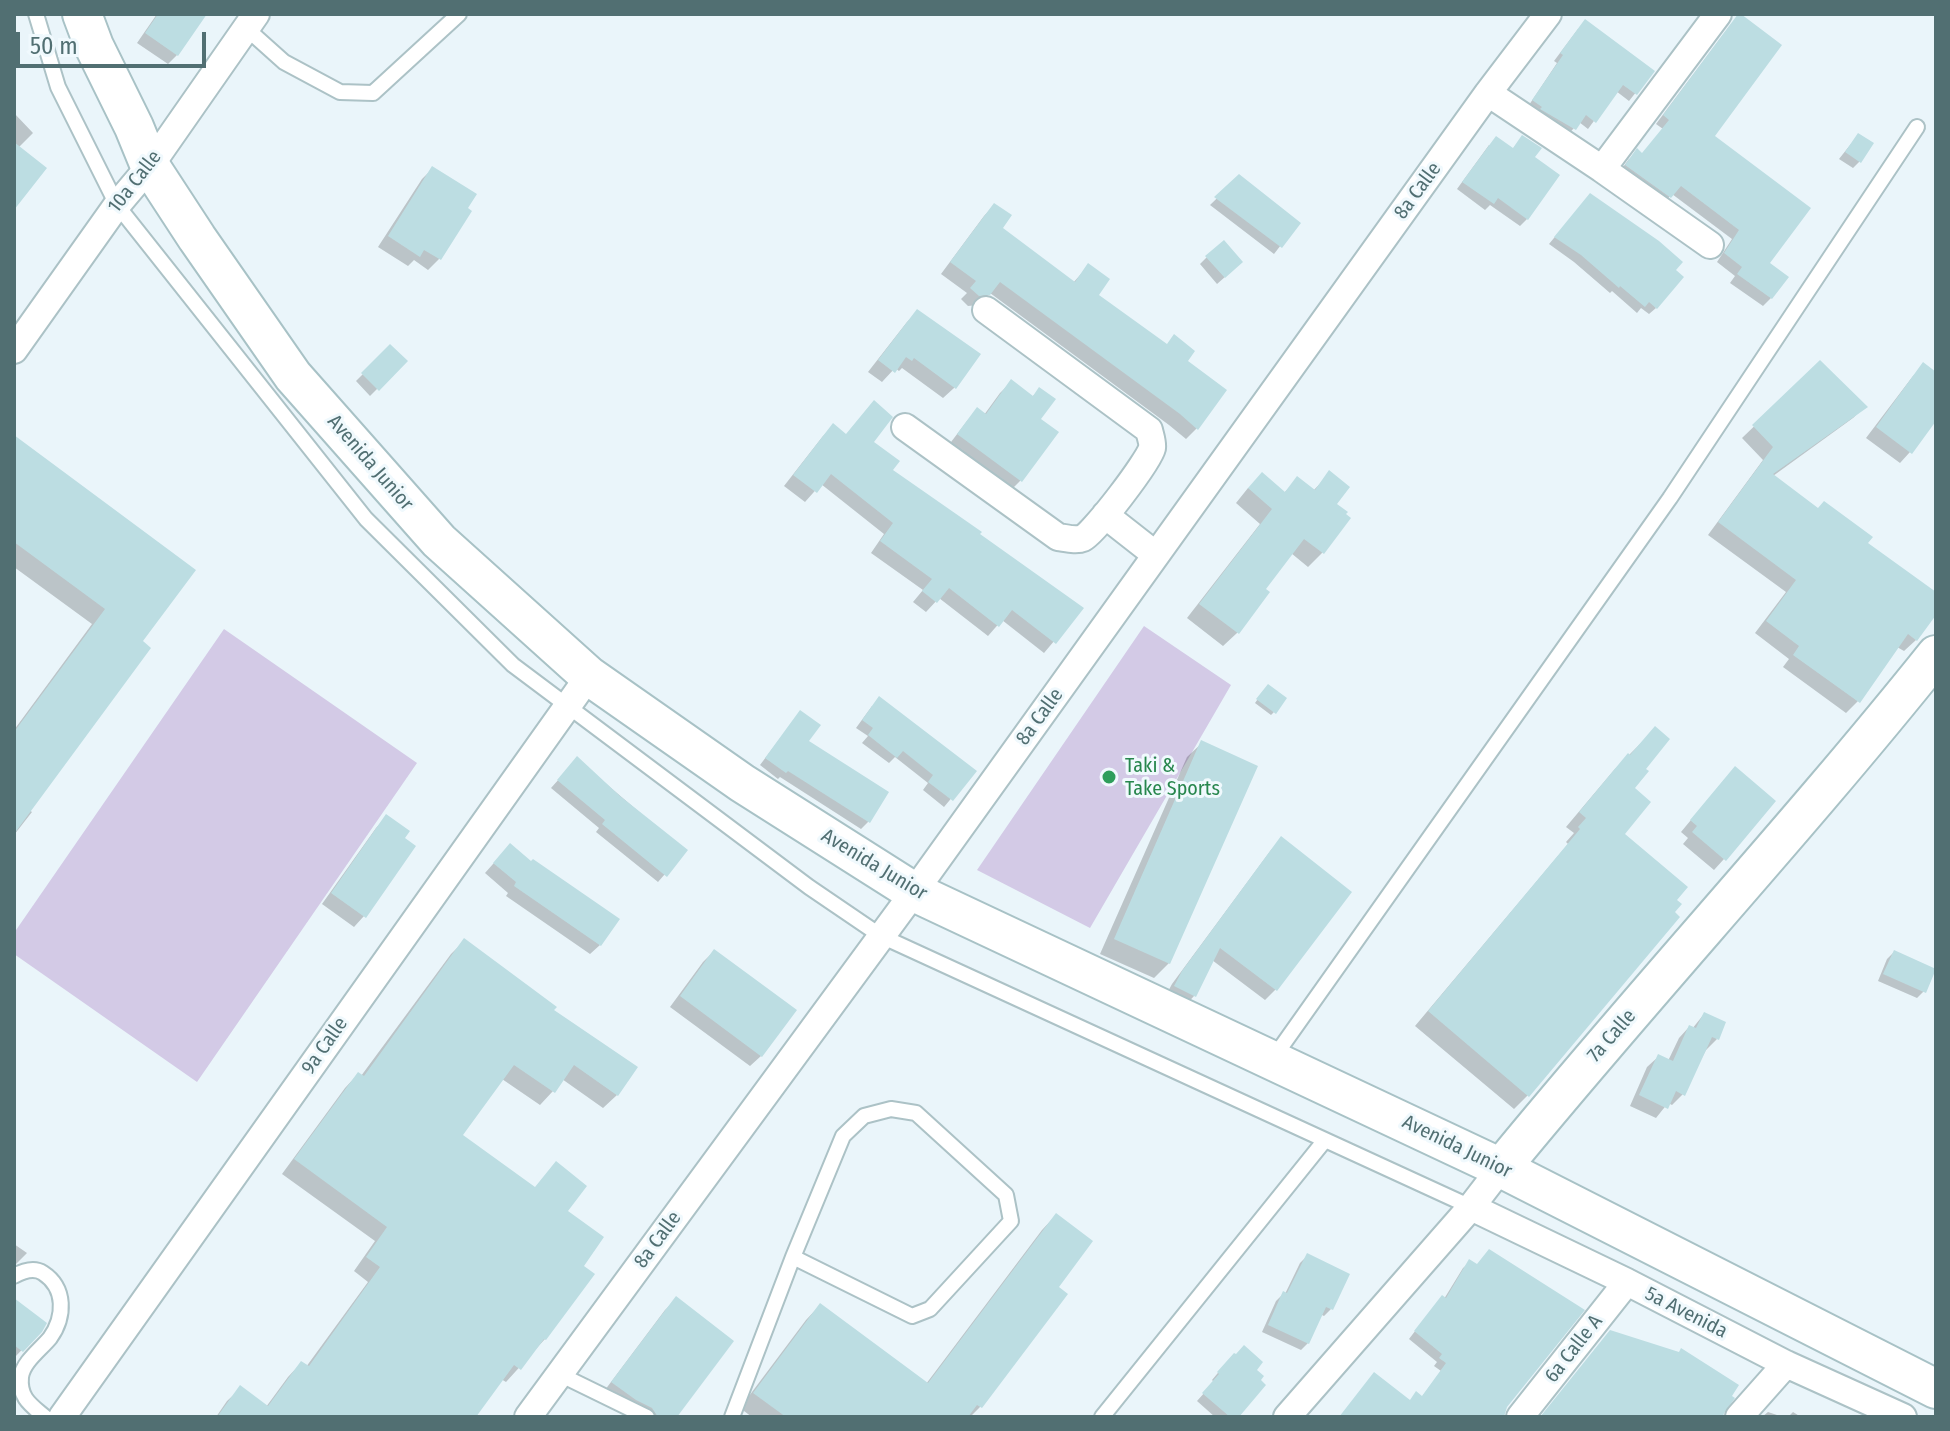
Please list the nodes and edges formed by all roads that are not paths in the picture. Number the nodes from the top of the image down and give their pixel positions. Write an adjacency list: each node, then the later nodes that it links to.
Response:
1 (36, 14): 11 (lane)
2 (82, 14): 9 (main road, Avenida Junior)
3 (459, 14): 6 (lane)
4 (1548, 14): 7 (street, 8a Calle)
5 (1718, 14): 10 (street)
6 (251, 21): 9 (street, 10a Calle)
7 (1488, 93): 10 (street); 17 (street, 8a Calle)
8 (1917, 127): 23 (lane)
9 (150, 166): 11 (street, 10a Calle); 19 (main road, Avenida Junior)
10 (1602, 169): 12 (street)
11 (117, 205): 14 (street, 10a Calle); 20 (lane)
12 (1710, 245)
13 (986, 310): 16 (street)
14 (14, 350)
15 (905, 427): 16 (street)
16 (1105, 515): 17 (street)
17 (1156, 555): 21 (street, 8a Calle)
18 (1936, 655): 25 (main road, 7a Calle)
19 (589, 676): 20 (street, 9a Calle); 21 (main road, Avenida Junior)
20 (567, 707): 22 (lane); 34 (street, 9a Calle)
21 (914, 892): 22 (street, 8a Calle); 23 (main road, Avenida Junior)
22 (881, 936): 24 (lane); 31 (street, 8a Calle)
23 (1272, 1060): 25 (main road, Avenida Junior)
24 (1325, 1140): 26 (lane); 38 (lane)
25 (1501, 1168): 26 (street, 7a Calle); 32 (main road, Avenida Junior)
26 (1471, 1207): 29 (street, 5a Avenida); 39 (street, 7a Calle)
27 (793, 1257): 27 (lane); 37 (lane)
28 (14, 1276): 33 (lane)
29 (1627, 1282): 30 (street, 5a Avenida); 40 (street, 6a Calle A)
30 (1786, 1364): 41 (street); 42 (street, 5a Avenida)
31 (559, 1374): 35 (street, 8a Calle); 36 (lane)
32 (1936, 1389)
33 (45, 1417)
34 (62, 1417)
35 (528, 1417)
36 (647, 1417)
37 (732, 1417)
38 (1102, 1417)
39 (1287, 1417)
40 (1520, 1417)
41 (1739, 1417)
42 (1903, 1417)

